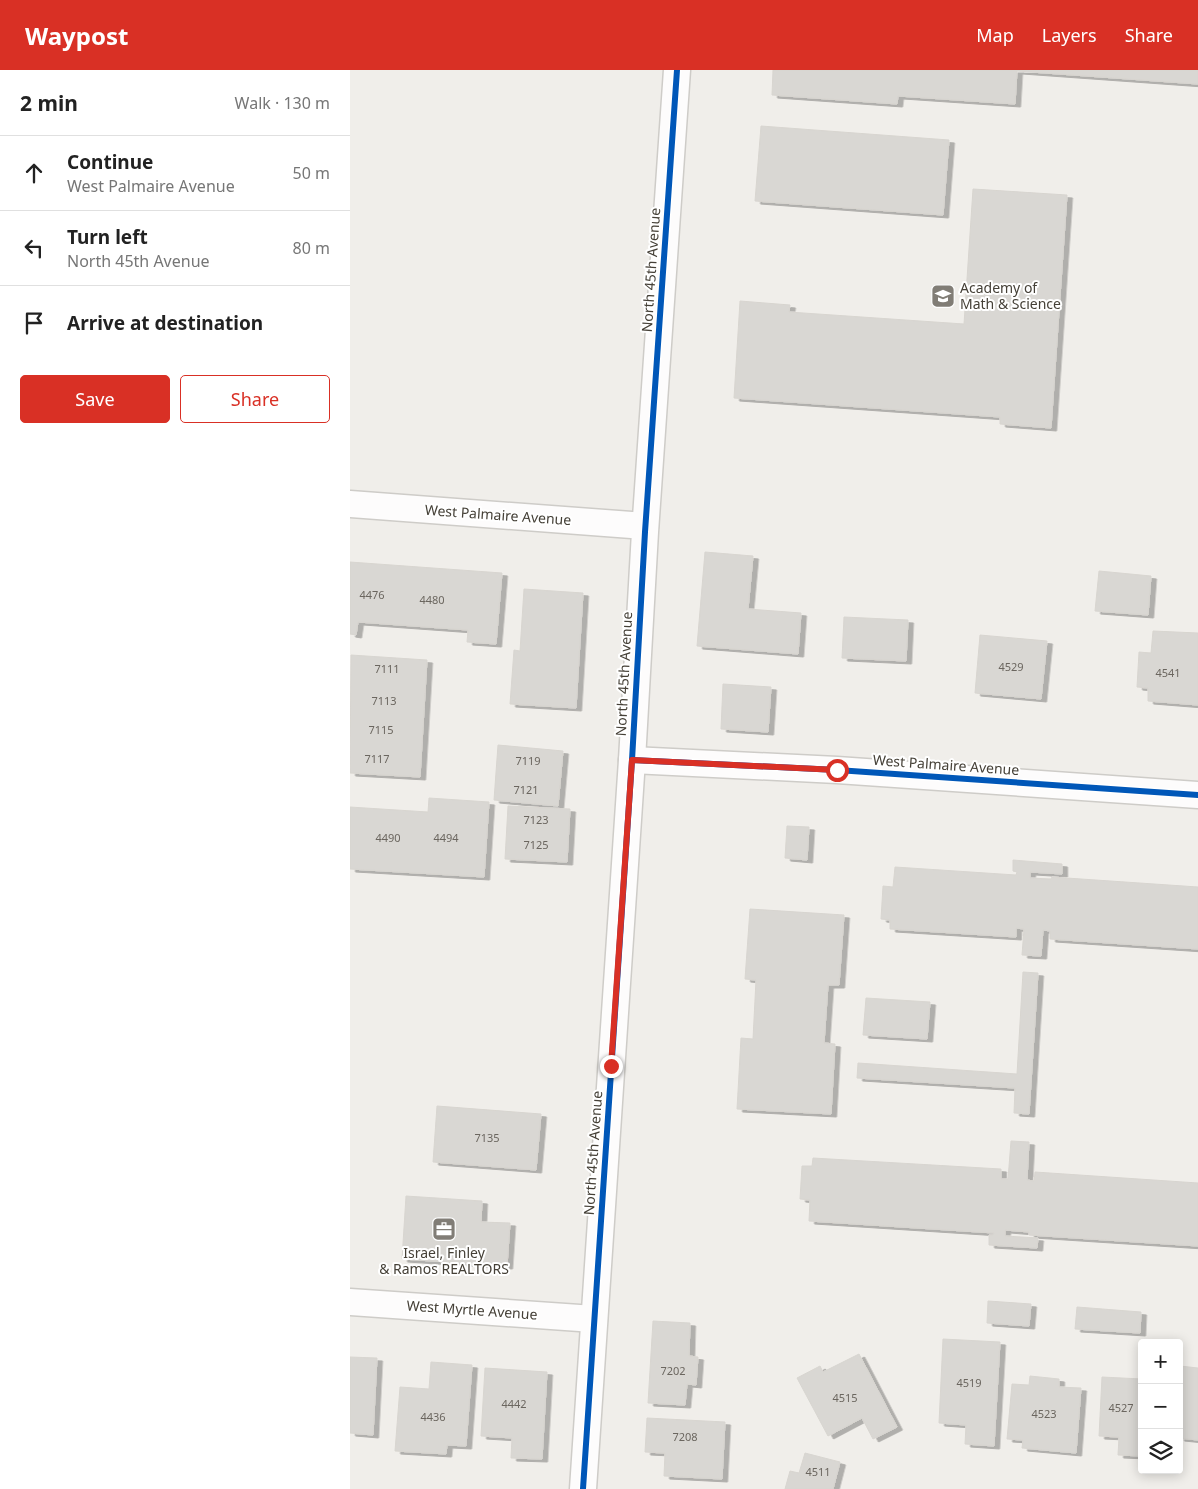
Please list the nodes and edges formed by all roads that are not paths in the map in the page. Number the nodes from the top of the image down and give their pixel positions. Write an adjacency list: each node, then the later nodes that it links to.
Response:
1 (677, 70): 3 (street, North 45th Avenue)
2 (350, 504): 3 (street, West Palmaire Avenue)
3 (645, 526): 4 (street, North 45th Avenue)
4 (632, 760): 5 (street, West Palmaire Avenue); 7 (street, North 45th Avenue)
5 (1198, 795)
6 (350, 1302): 7 (street, West Myrtle Avenue)
7 (594, 1319): 8 (street, North 45th Avenue)
8 (583, 1489)

